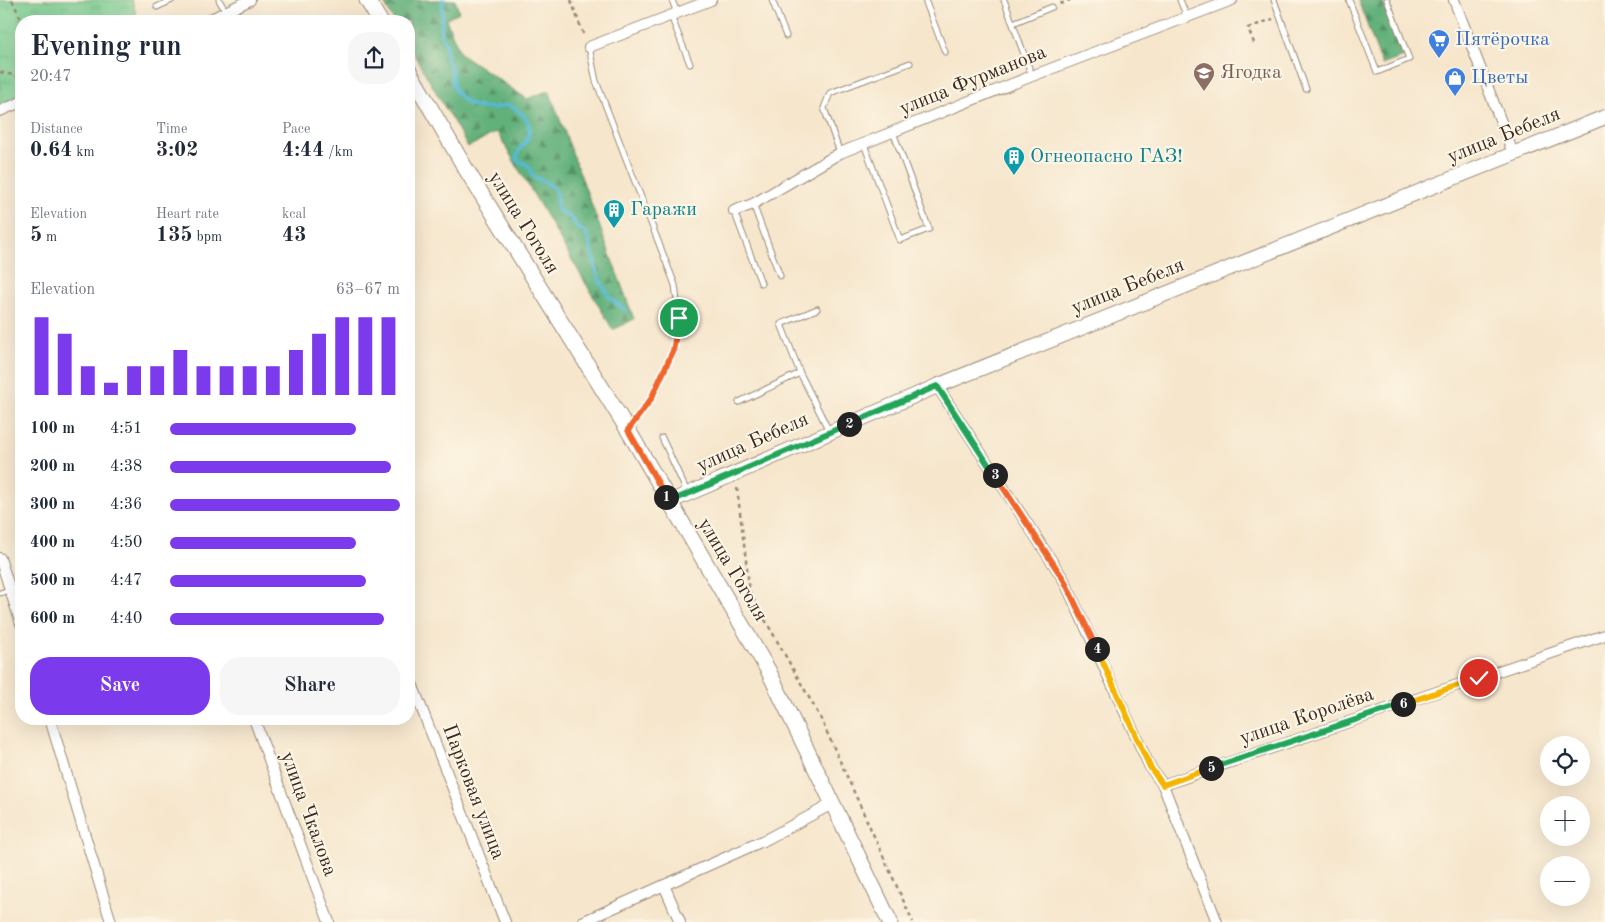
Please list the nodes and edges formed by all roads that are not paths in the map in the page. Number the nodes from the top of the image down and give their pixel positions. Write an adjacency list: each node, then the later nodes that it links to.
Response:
1 (172, 0): 16 (lane)
2 (220, 0): 18 (lane)
3 (250, 0): 18 (street)
4 (367, 0): 21 (main road)
5 (672, 0): 19 (lane)
6 (711, 0): 19 (street)
7 (772, 0): 24 (lane)
8 (925, 0): 26 (lane)
9 (1004, 0): 23 (lane)
10 (1180, 0): 22 (lane)
11 (1232, 0): 22 (street, улица Фурманова)
12 (1274, 0): 31 (lane)
13 (1350, 0): 14 (lane)
14 (1387, 0)
15 (1454, 0): 38 (street)
16 (157, 7)
17 (1052, 7): 23 (lane)
18 (226, 12): 20 (street)
19 (674, 14): 25 (street); 28 (lane)
20 (220, 15)
21 (376, 15)
22 (1187, 17): 29 (street, улица Фурманова)
23 (1013, 22): 29 (lane)
24 (786, 36)
25 (589, 47): 47 (lane)
26 (945, 52)
27 (910, 63): 37 (lane)
28 (690, 64)
29 (1032, 76): 35 (street, улица Фурманова)
30 (415, 81): 47 (main road, улица Гоголя)
31 (1306, 89)
32 (15, 105): 33 (street)
33 (0, 111)
34 (1605, 117): 38 (street, улица Бебеля)
35 (893, 132): 36 (street, улица Фурманова); 36 (lane)
36 (864, 143): 37 (street, улица Фурманова)
37 (840, 153): 39 (street, улица Фурманова)
38 (1514, 153): 45 (street, улица Бебеля)
39 (753, 204): 40 (street, улица Фурманова); 41 (lane)
40 (734, 211): 42 (lane)
41 (780, 276)
42 (761, 283)
43 (817, 309): 44 (lane)
44 (800, 373): 46 (lane); 48 (lane)
45 (937, 386): 48 (street, улица Бебеля); 61 (street)
46 (739, 402)
47 (628, 430): 51 (main road, улица Гоголя)
48 (829, 432): 50 (street, улица Бебеля)
49 (662, 438): 50 (lane)
50 (687, 494): 51 (street, улица Бебеля)
51 (669, 502): 62 (main road, улица Гоголя)
52 (0, 558): 54 (street)
53 (15, 587): 54 (lane)
54 (11, 588): 55 (lane); 56 (street)
55 (0, 593)
56 (15, 602)
57 (1605, 635): 61 (street, улица Королёва)
58 (415, 691): 66 (street, Парковая улица)
59 (52, 725): 64 (street)
60 (256, 725): 65 (street, улица Чкалова)
61 (1163, 785): 70 (street)
62 (832, 804): 63 (street); 69 (main road, улица Гоголя)
63 (664, 885): 67 (street); 68 (street)
64 (111, 922)
65 (329, 922)
66 (505, 922)
67 (582, 922)
68 (680, 922)
69 (890, 922)
70 (1217, 922)

